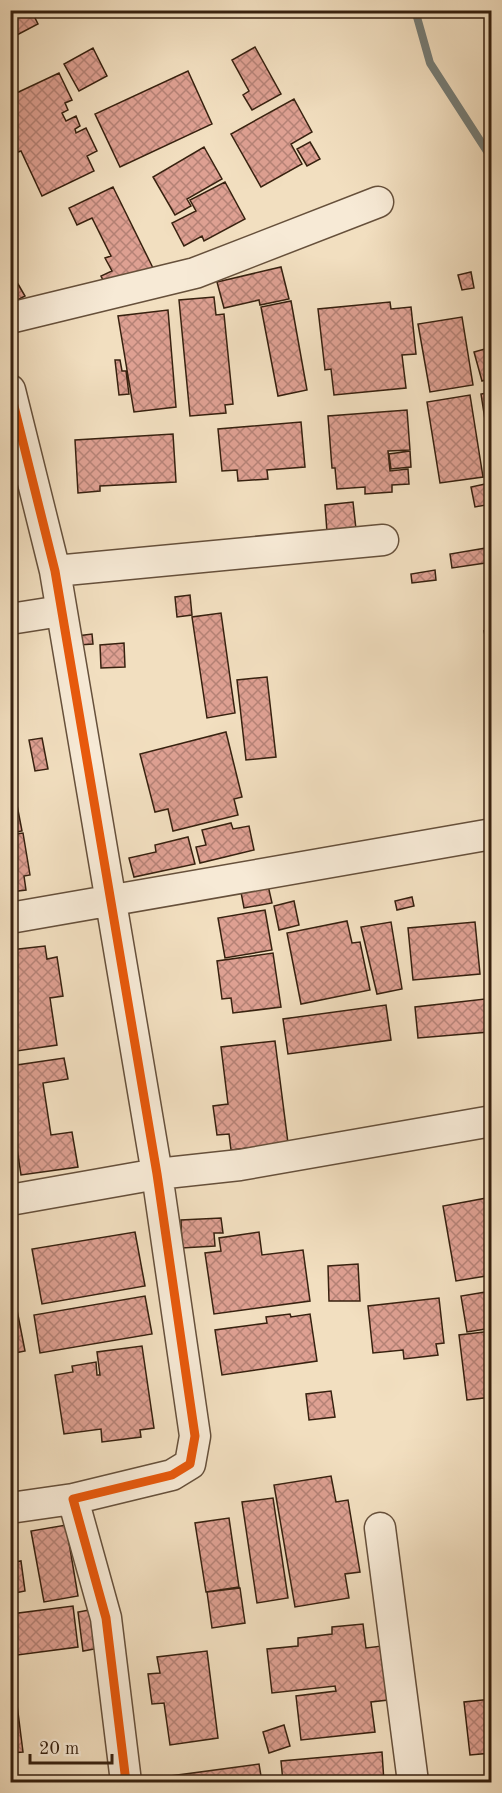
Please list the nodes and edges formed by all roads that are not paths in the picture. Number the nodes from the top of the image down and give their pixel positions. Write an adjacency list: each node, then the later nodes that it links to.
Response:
1 (378, 202): 2 (street)
2 (10, 318)
3 (10, 390): 5 (street)
4 (383, 540): 5 (street)
5 (56, 571): 6 (street)
6 (61, 611): 7 (street); 9 (street)
7 (10, 619)
8 (492, 834): 9 (street)
9 (112, 899): 10 (street); 12 (street)
10 (10, 918)
11 (492, 1121): 12 (street)
12 (157, 1174): 13 (street); 14 (street)
13 (10, 1200)
14 (73, 1499): 15 (street); 17 (street)
15 (10, 1508)
16 (380, 1528): 18 (street)
17 (126, 1782)
18 (413, 1782)

